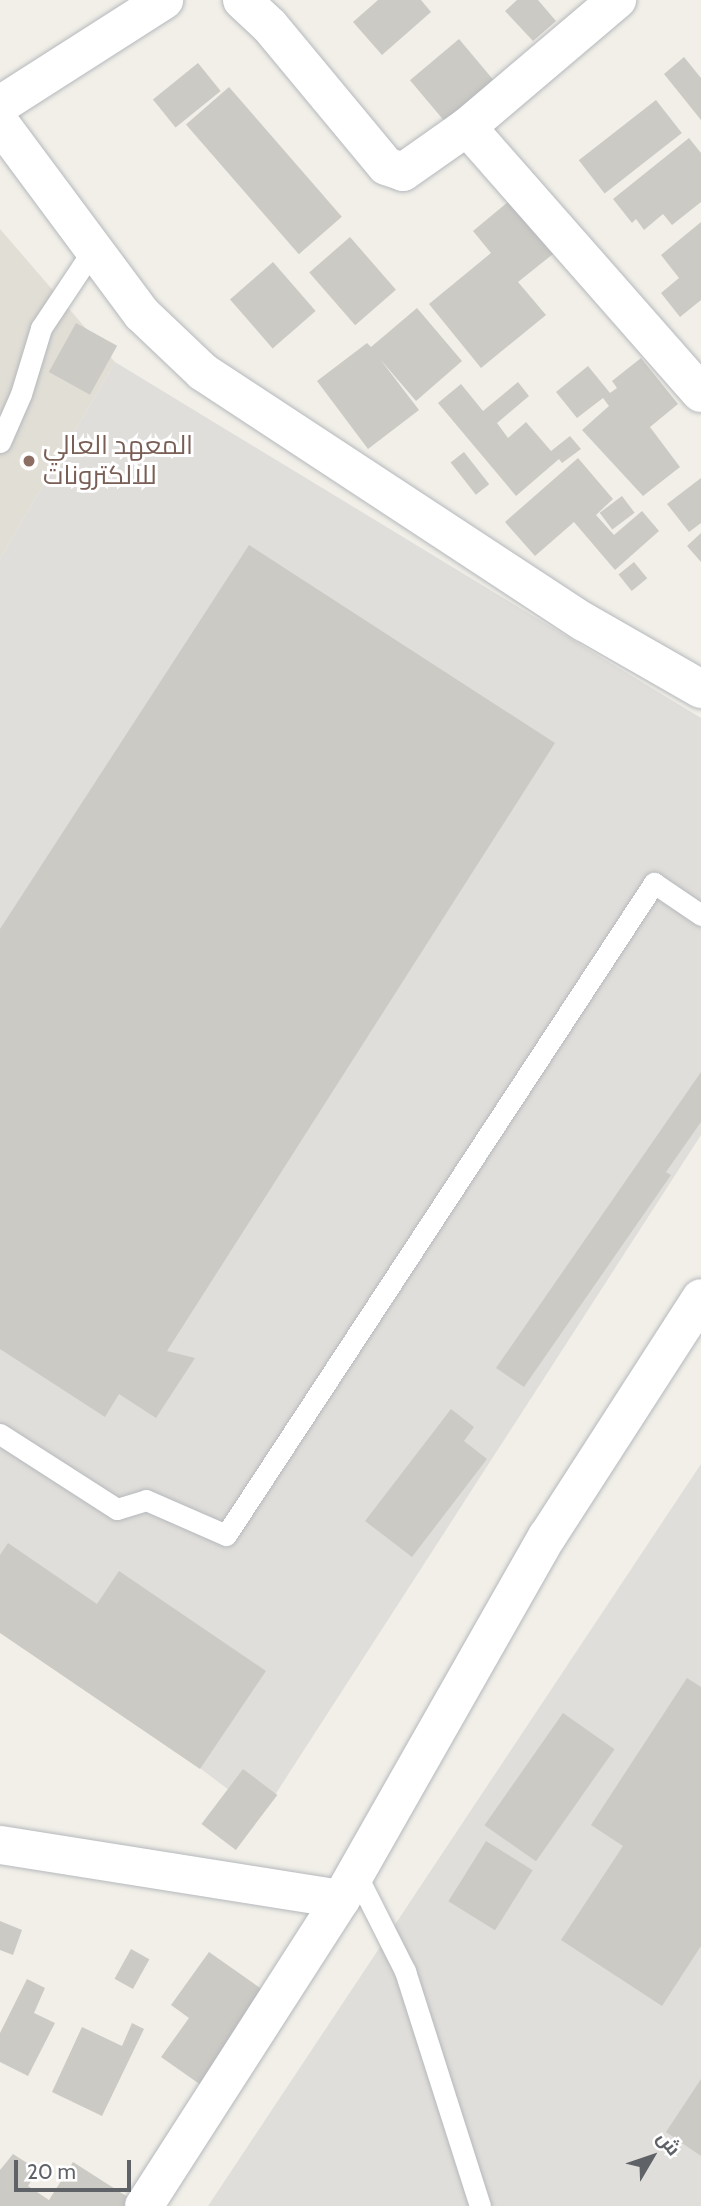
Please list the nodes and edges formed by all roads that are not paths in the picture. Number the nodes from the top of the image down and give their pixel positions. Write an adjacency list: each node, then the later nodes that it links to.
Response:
1 (164, 0): 4 (street)
2 (242, 0): 6 (street)
3 (616, 0): 6 (street)
4 (0, 105)
5 (0, 123): 7 (street)
6 (467, 127): 8 (street)
7 (93, 250): 9 (lane); 10 (street)
8 (701, 393)
9 (0, 442)
10 (701, 688)
11 (701, 915): 13 (lane)
12 (701, 1298): 15 (street)
13 (0, 1434)
14 (0, 1845): 15 (street)
15 (349, 1886): 16 (street); 17 (lane)
16 (144, 2206)
17 (480, 2206)

